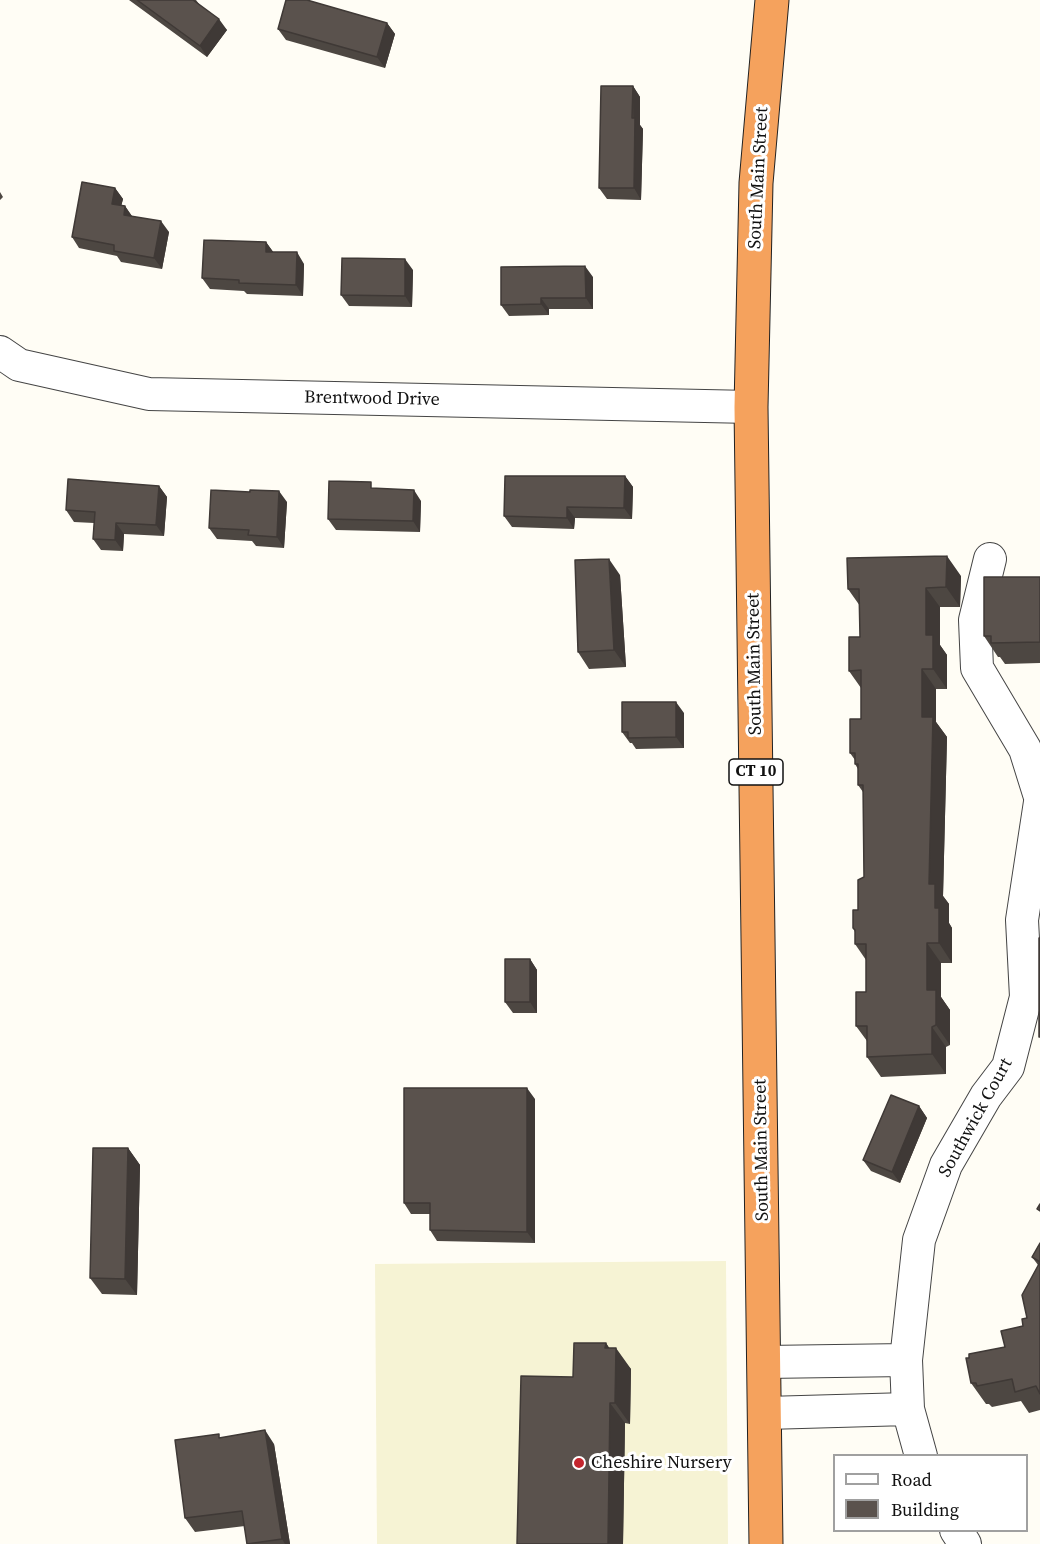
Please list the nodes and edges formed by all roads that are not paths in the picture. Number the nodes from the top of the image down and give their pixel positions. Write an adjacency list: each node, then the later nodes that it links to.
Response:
1 (772, 0): 3 (highway, South Main Street / CT 10)
2 (0, 352): 3 (street, Brentwood Drive)
3 (751, 407): 8 (highway, South Main Street / CT 10)
4 (990, 559): 5 (street)
5 (1040, 797)
6 (1040, 802): 7 (street, Southwick Court)
7 (906, 1360): 8 (street); 9 (street, Southwick Court)
8 (765, 1362): 10 (highway, South Main Street / CT 10)
9 (908, 1409): 10 (street); 11 (street, Southwick Court)
10 (766, 1413): 12 (highway, South Main Street / CT 10)
11 (921, 1454)
12 (765, 1544)

